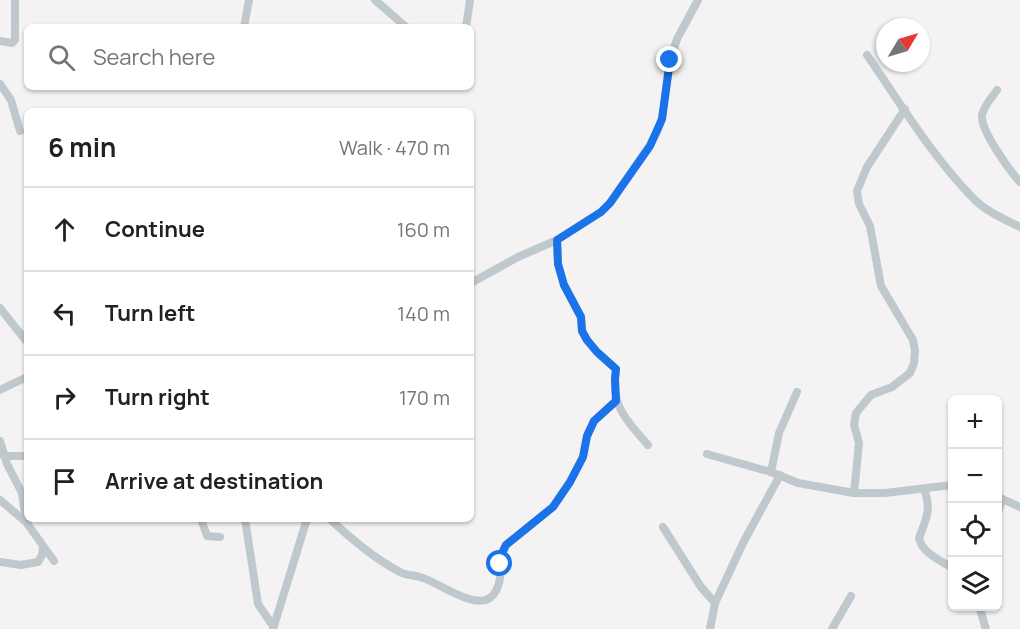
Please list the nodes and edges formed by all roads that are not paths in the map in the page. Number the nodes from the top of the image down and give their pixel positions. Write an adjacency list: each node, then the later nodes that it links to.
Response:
1 (15, 0): 9 (street)
2 (249, 0): 6 (street)
3 (375, 0): 7 (street)
4 (470, 0): 8 (street)
5 (698, 0): 17 (street)
6 (245, 24)
7 (403, 24)
8 (466, 24)
9 (0, 41)
10 (867, 55): 13 (street)
11 (0, 84): 14 (street)
12 (997, 90): 15 (street)
13 (905, 109): 16 (street); 33 (street)
14 (21, 131)
15 (1020, 182)
16 (1020, 227)
17 (557, 240): 18 (street); 24 (street)
18 (474, 281)
19 (0, 308): 20 (street)
20 (24, 338)
21 (24, 378): 22 (street)
22 (0, 390)
23 (797, 392): 30 (street)
24 (616, 401): 26 (street); 43 (street)
25 (0, 441): 29 (street)
26 (648, 445)
27 (707, 454): 30 (street)
28 (24, 457): 29 (street)
29 (4, 462): 37 (street)
30 (775, 473): 33 (street); 51 (street)
31 (948, 486): 32 (street)
32 (924, 489): 33 (street); 49 (street)
33 (854, 493)
34 (1002, 499): 36 (street)
35 (0, 500): 38 (street)
36 (1020, 507)
37 (24, 508)
38 (24, 520)
39 (26, 522): 46 (street)
40 (202, 522): 45 (street)
41 (245, 522): 53 (street)
42 (306, 522): 53 (street)
43 (333, 522)
44 (663, 527): 51 (street)
45 (220, 537)
46 (43, 547): 47 (street); 48 (street)
47 (54, 561)
48 (0, 562)
49 (948, 566)
50 (851, 596): 55 (street)
51 (715, 603): 54 (street)
52 (981, 611): 56 (street)
53 (273, 628)
54 (710, 629)
55 (832, 629)
56 (986, 629)

